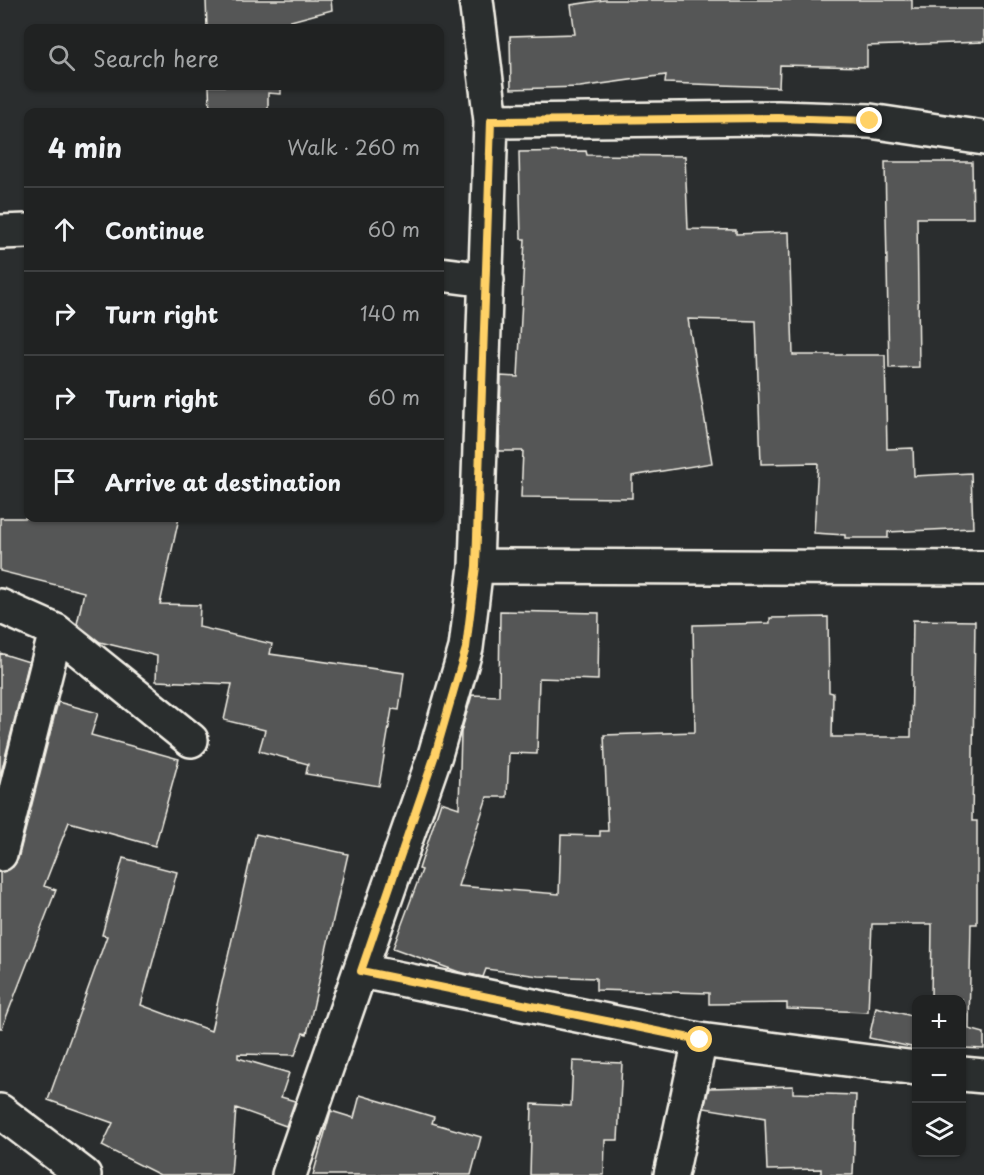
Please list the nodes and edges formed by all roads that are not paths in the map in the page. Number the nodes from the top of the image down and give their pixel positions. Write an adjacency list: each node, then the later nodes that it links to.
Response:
1 (476, 0): 2 (street)
2 (491, 121): 3 (street); 7 (street)
3 (984, 138)
4 (24, 231): 5 (street)
5 (0, 232)
6 (444, 274): 7 (street)
7 (487, 280): 8 (street)
8 (476, 566): 9 (street); 14 (street)
9 (984, 568)
10 (0, 606): 11 (street)
11 (56, 631): 12 (street); 13 (street)
12 (191, 740)
13 (0, 854)
14 (361, 971): 15 (street); 21 (street)
15 (700, 1040): 16 (street); 22 (street)
16 (912, 1067)
17 (966, 1074): 18 (street)
18 (984, 1076)
19 (0, 1111): 20 (street)
20 (84, 1175)
21 (289, 1175)
22 (672, 1175)

